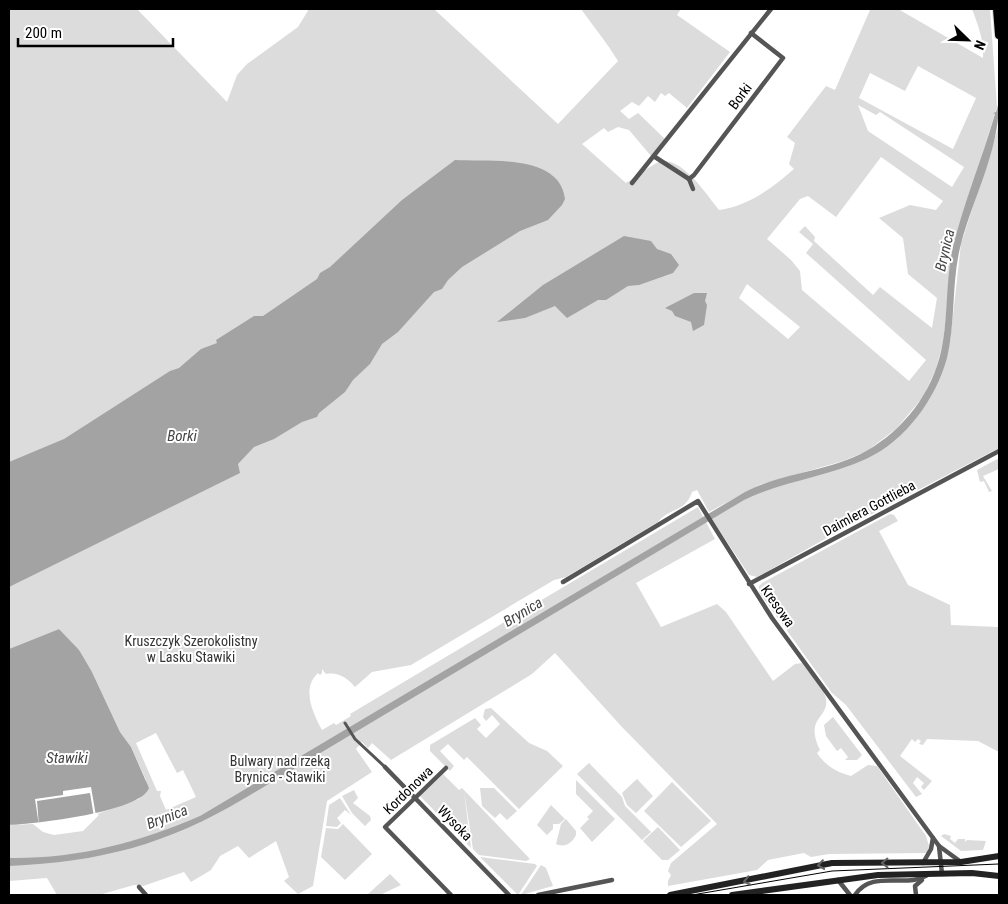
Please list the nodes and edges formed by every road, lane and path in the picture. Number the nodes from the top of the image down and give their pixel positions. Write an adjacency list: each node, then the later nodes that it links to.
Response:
1 (770, 9): 3 (street)
2 (997, 9): 4 (highway)
3 (751, 33): 5 (street); 6 (street, Borki)
4 (999, 35)
5 (655, 156): 6 (street); 7 (street)
6 (689, 179): 8 (street)
7 (632, 183)
8 (694, 189)
9 (999, 451): 11 (street, Daimlera Gottlieba)
10 (563, 582): 11 (street, Kresowa)
11 (749, 584): 16 (street, Kresowa)
12 (345, 723): 13 (street)
13 (385, 767): 15 (street, Wysoka)
14 (446, 768): 15 (street, Kordonowa)
15 (414, 798): 30 (street, Kordonowa); 31 (street, Wysoka)
16 (933, 838): 17 (street, Kresowa); 21 (street)
17 (939, 846): 19 (street); 20 (street)
18 (999, 856): 20 (main road)
19 (942, 862): 20 (main road); 21 (main road); 23 (street)
20 (961, 862)
21 (923, 863): 33 (main road, one-way to 33)
22 (930, 874): 23 (main road); 25 (street); 27 (main road)
23 (942, 874): 24 (main road)
24 (999, 876)
25 (922, 879): 36 (street); 37 (street)
26 (612, 880): 32 (street)
27 (838, 880): 34 (main road); 35 (street)
28 (139, 887): 29 (street)
29 (146, 895)
30 (451, 895)
31 (509, 895)
32 (538, 895)
33 (670, 895)
34 (732, 895)
35 (850, 895)
36 (855, 895)
37 (916, 895)

